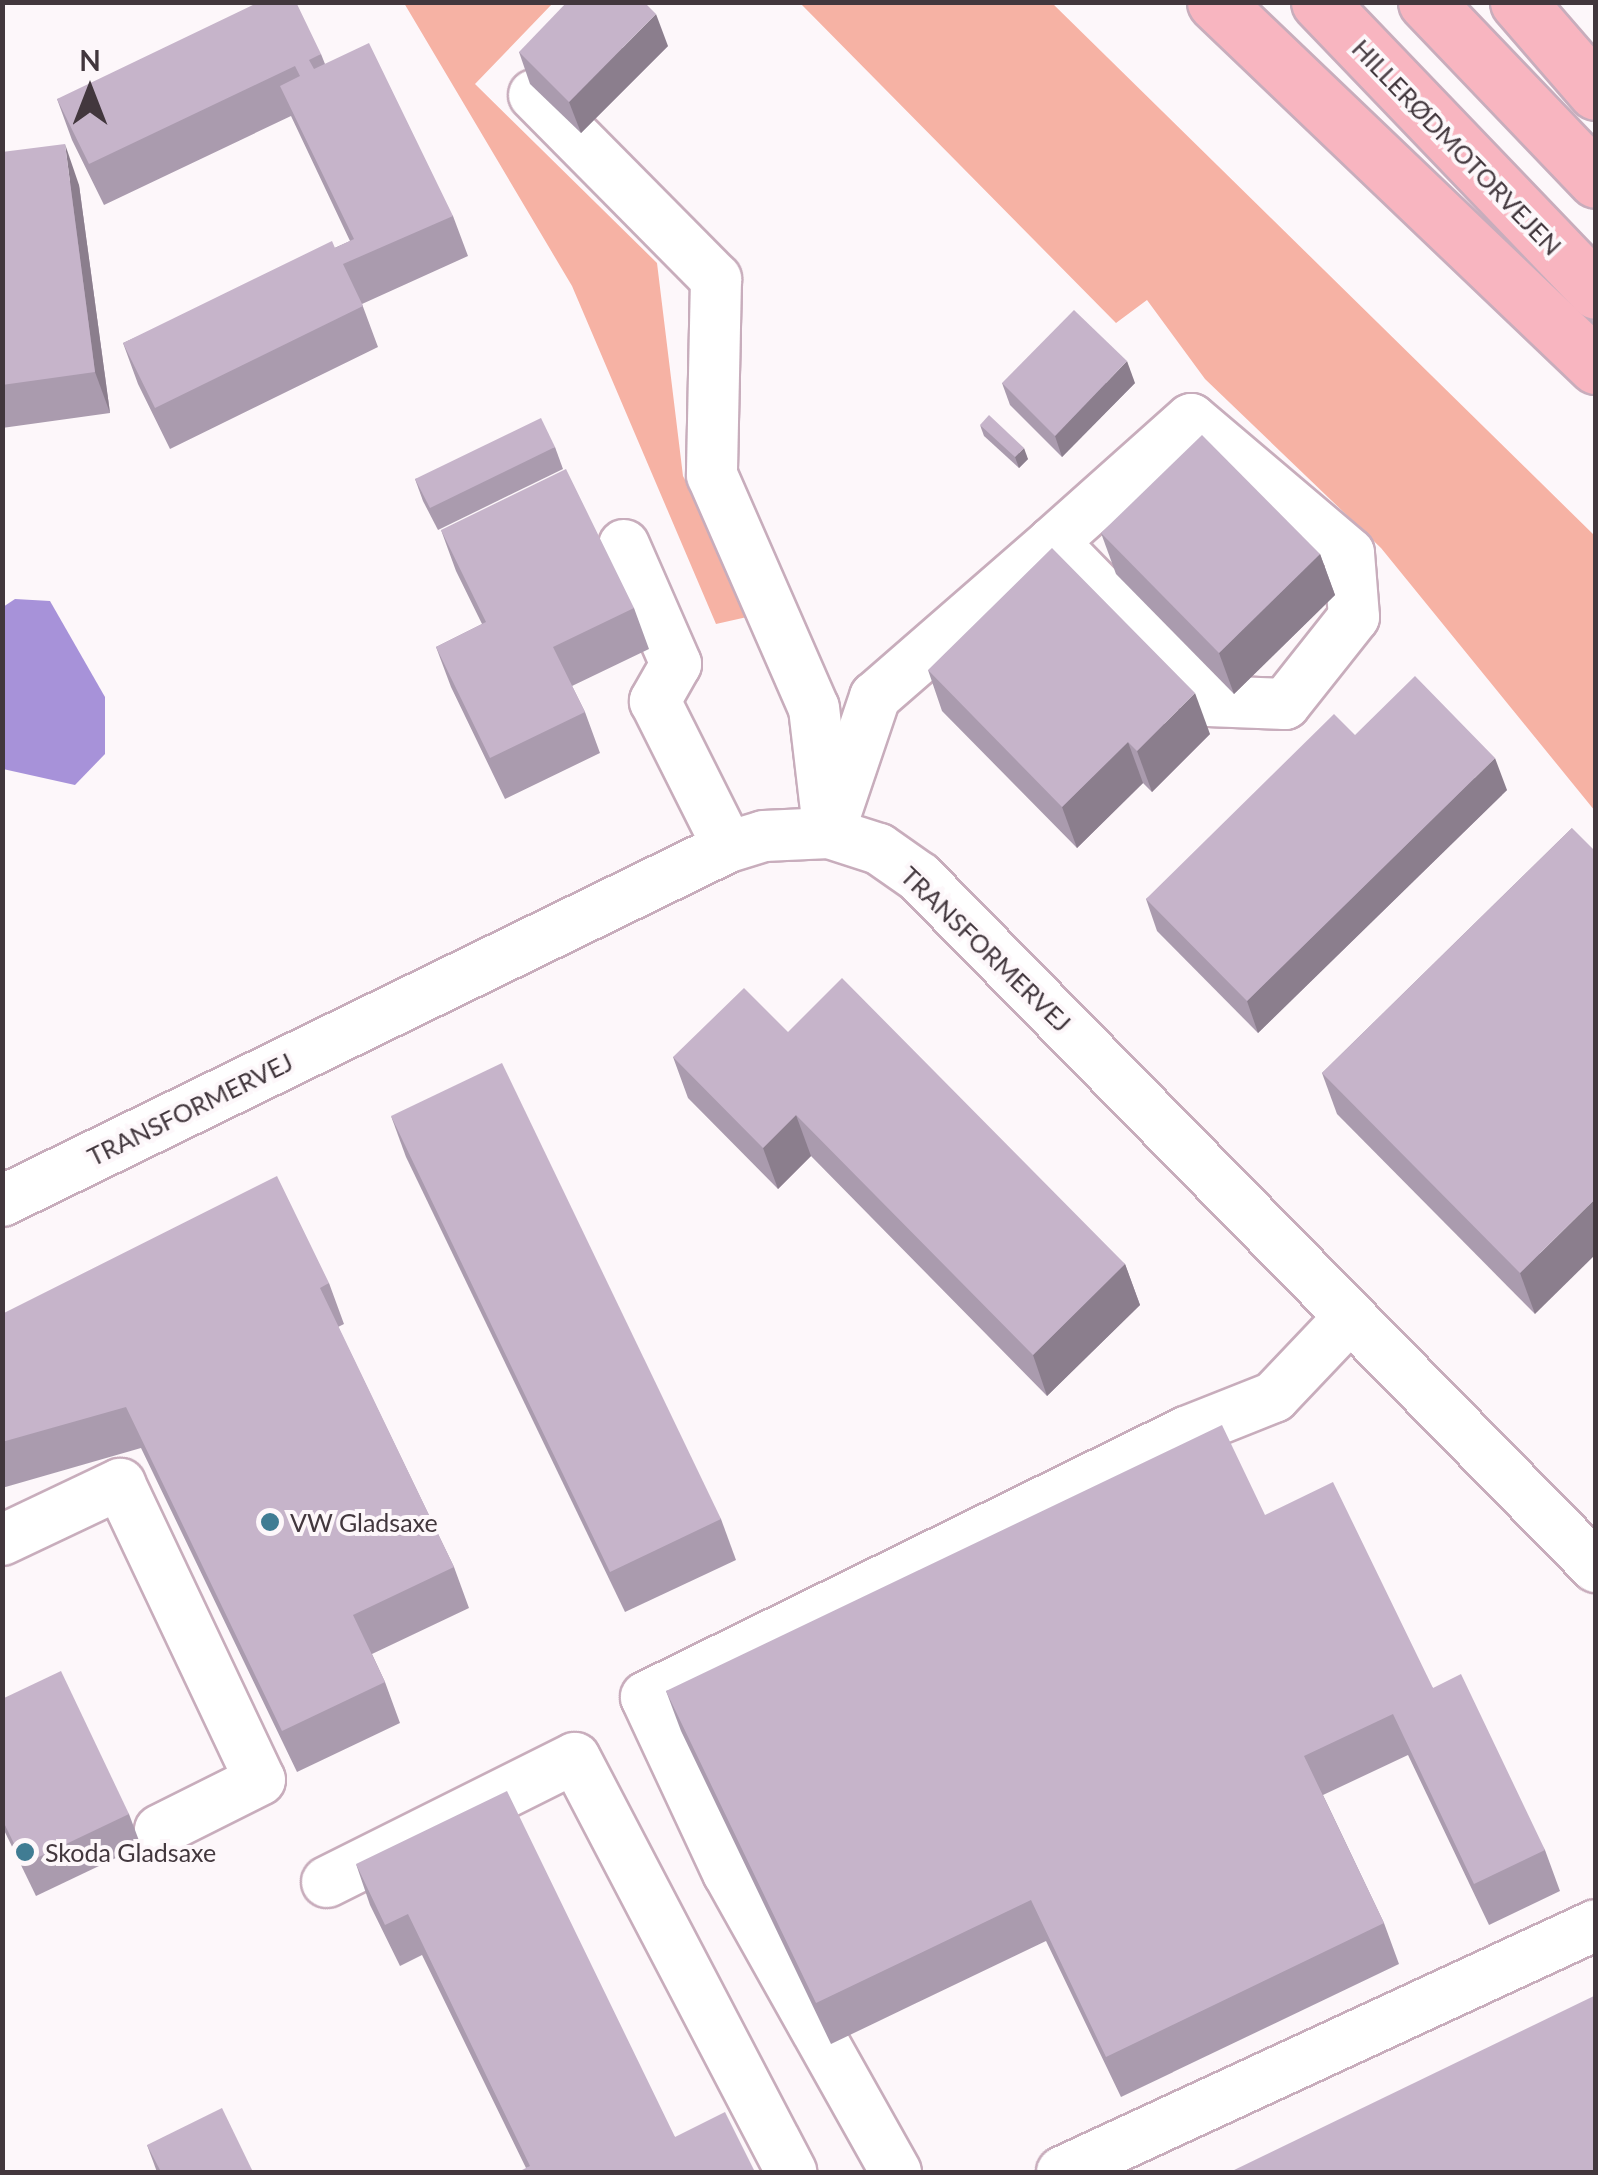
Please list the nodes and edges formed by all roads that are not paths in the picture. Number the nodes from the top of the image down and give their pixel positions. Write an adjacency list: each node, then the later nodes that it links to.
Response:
1 (1215, 2): 9 (highway)
2 (1318, 2): 8 (highway, HILLERØDMOTORVEJEN)
3 (1426, 2): 7 (highway)
4 (1518, 2): 5 (highway)
5 (1596, 92)
6 (534, 95): 12 (street)
7 (1596, 180)
8 (1596, 291)
9 (1596, 366)
10 (1054, 542): 10 (street); 12 (street)
11 (624, 546): 13 (street)
12 (829, 833): 13 (street, TRANSFORMERVEJ); 15 (street, TRANSFORMERVEJ)
13 (728, 847): 14 (street, TRANSFORMERVEJ)
14 (2, 1201)
15 (1350, 1316): 17 (street, TRANSFORMERVEJ); 22 (street)
16 (2, 1540): 18 (street)
17 (1596, 1567)
18 (160, 1830)
19 (327, 1882): 21 (street)
20 (1596, 1924): 23 (street)
21 (791, 2172)
22 (896, 2172)
23 (1062, 2172)

